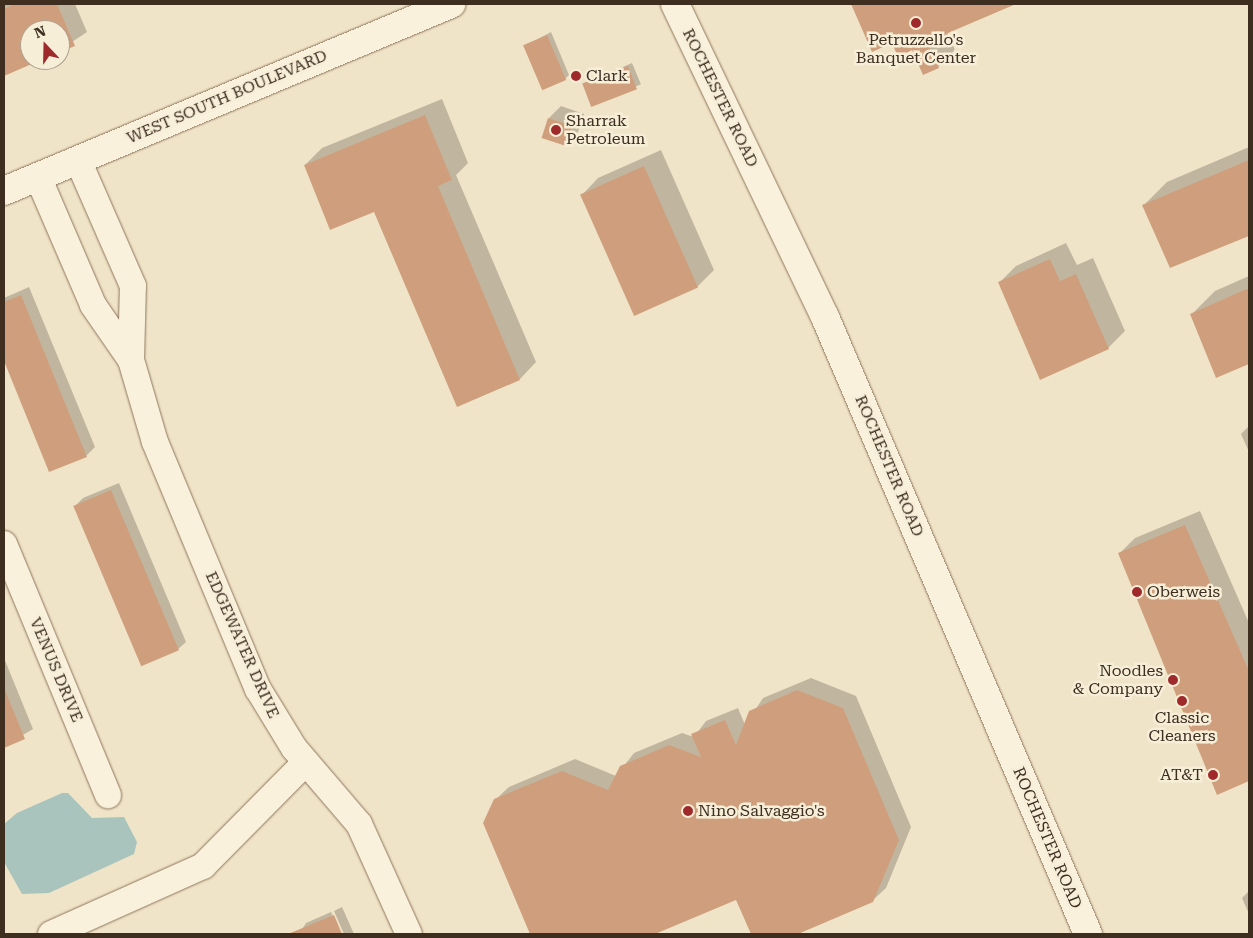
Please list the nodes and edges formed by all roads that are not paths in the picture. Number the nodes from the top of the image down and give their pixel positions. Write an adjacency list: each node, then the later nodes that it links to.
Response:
1 (451, 4): 3 (main road, WEST SOUTH BOULEVARD)
2 (674, 4): 12 (main road, ROCHESTER ROAD)
3 (78, 160): 4 (main road, WEST SOUTH BOULEVARD); 6 (street, EDGEWATER DRIVE)
4 (38, 177): 5 (main road, WEST SOUTH BOULEVARD); 6 (street, EDGEWATER DRIVE)
5 (4, 191)
6 (131, 360): 8 (street, EDGEWATER DRIVE)
7 (4, 544): 9 (street, VENUS DRIVE)
8 (306, 762): 10 (street); 11 (street, EDGEWATER DRIVE)
9 (108, 795)
10 (50, 934)
11 (409, 934)
12 (1088, 934)

